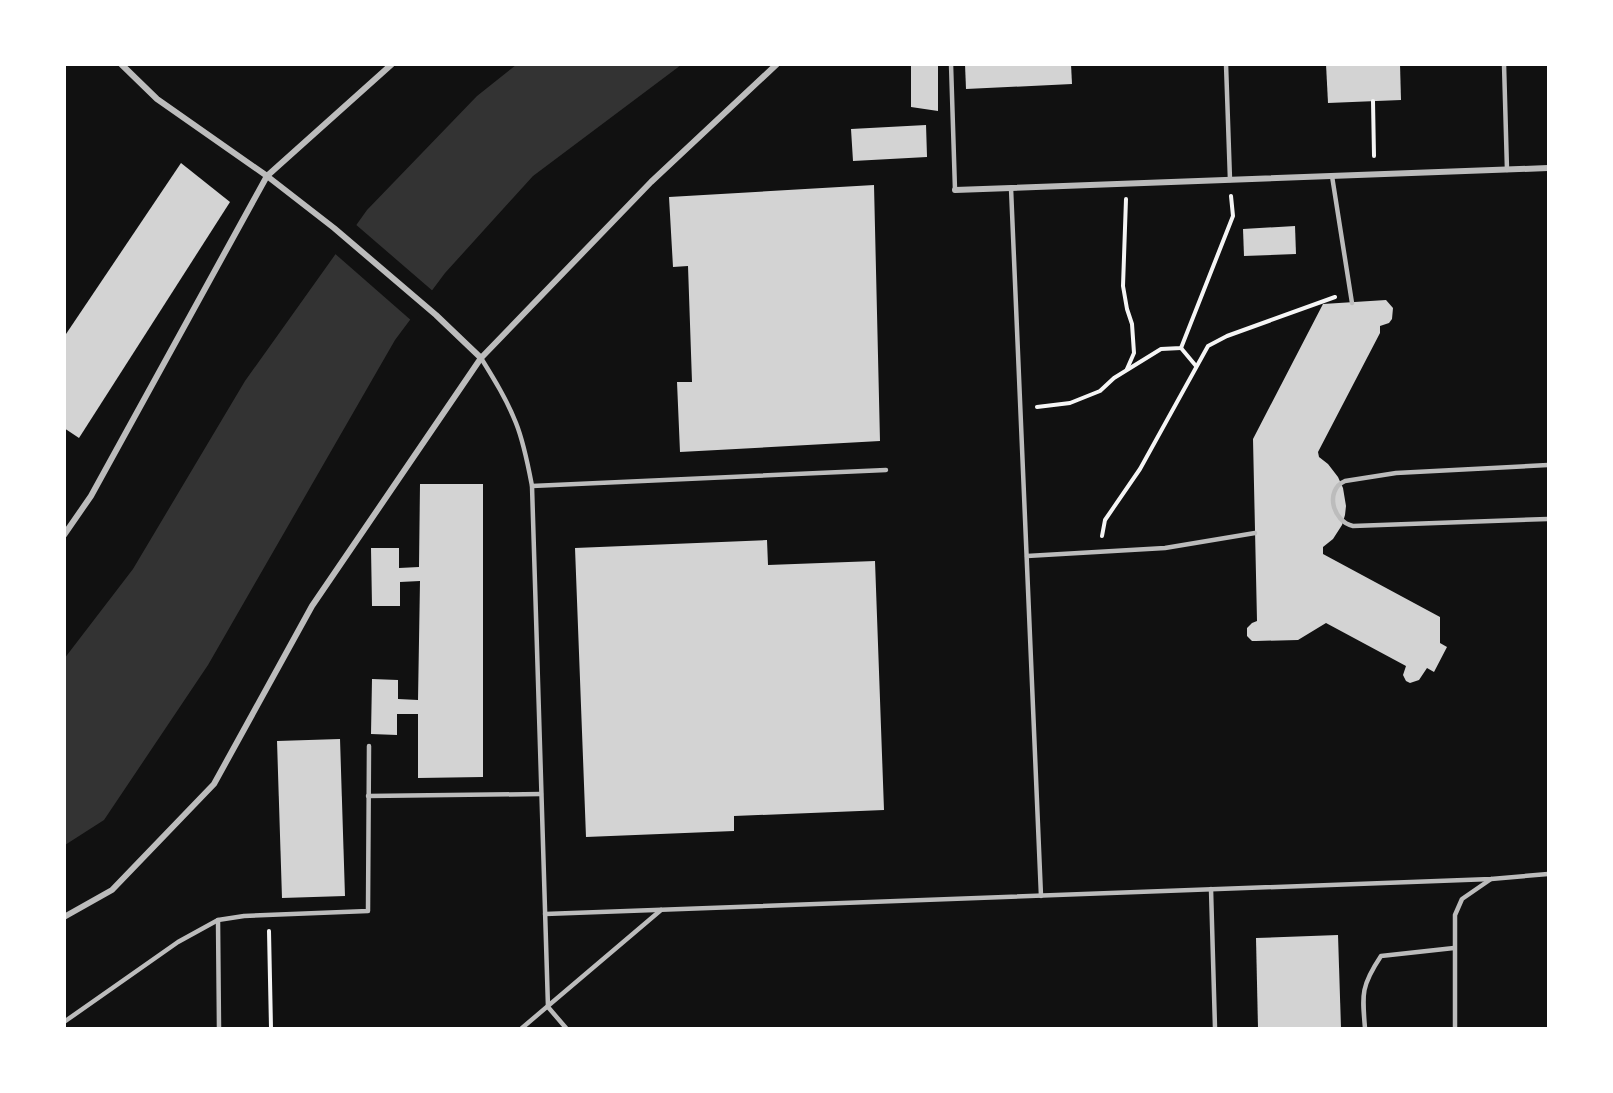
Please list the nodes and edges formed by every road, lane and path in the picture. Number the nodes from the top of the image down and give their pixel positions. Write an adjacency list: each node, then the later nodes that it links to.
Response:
1 (121, 64): 11 (street)
2 (392, 64): 11 (street)
3 (777, 64): 20 (street)
4 (951, 64): 16 (lane)
5 (1226, 64): 13 (lane)
6 (1504, 64): 9 (lane)
7 (1373, 101): 10 (path)
8 (1548, 168): 9 (street)
9 (1508, 170): 10 (street)
10 (1374, 175): 12 (street)
11 (267, 176): 20 (street); 29 (street)
12 (1332, 176): 13 (street); 17 (lane)
13 (1230, 180): 14 (street); 19 (path)
14 (1126, 184): 15 (street); 22 (path)
15 (1011, 188): 16 (street); 23 (lane)
16 (956, 190)
17 (1350, 291): 18 (lane); 21 (path)
18 (1352, 303)
19 (1181, 348): 21 (path); 22 (path)
20 (481, 358): 26 (lane); 42 (street)
21 (1196, 366): 30 (path)
22 (1127, 370): 23 (path)
23 (1021, 408): 31 (lane)
24 (1548, 465): 27 (lane)
25 (886, 470): 26 (lane)
26 (532, 486): 33 (lane)
27 (1548, 519)
28 (1255, 533): 30 (lane)
29 (64, 535)
30 (1099, 552): 31 (lane)
31 (1027, 556): 38 (lane)
32 (369, 746): 34 (lane)
33 (541, 794): 34 (lane); 40 (lane)
34 (368, 796): 41 (lane)
35 (1548, 874): 36 (lane)
36 (1491, 879): 37 (lane); 44 (lane)
37 (1211, 889): 38 (lane); 51 (lane)
38 (1041, 896): 39 (lane)
39 (661, 910): 40 (lane); 45 (lane)
40 (545, 914): 45 (lane)
41 (269, 915): 43 (lane); 48 (path)
42 (64, 917)
43 (218, 920): 46 (lane); 47 (lane)
44 (1454, 948): 52 (lane); 53 (lane)
45 (548, 1007): 49 (lane); 50 (lane)
46 (64, 1022)
47 (219, 1029)
48 (271, 1029)
49 (522, 1029)
50 (566, 1029)
51 (1215, 1029)
52 (1365, 1029)
53 (1455, 1029)

